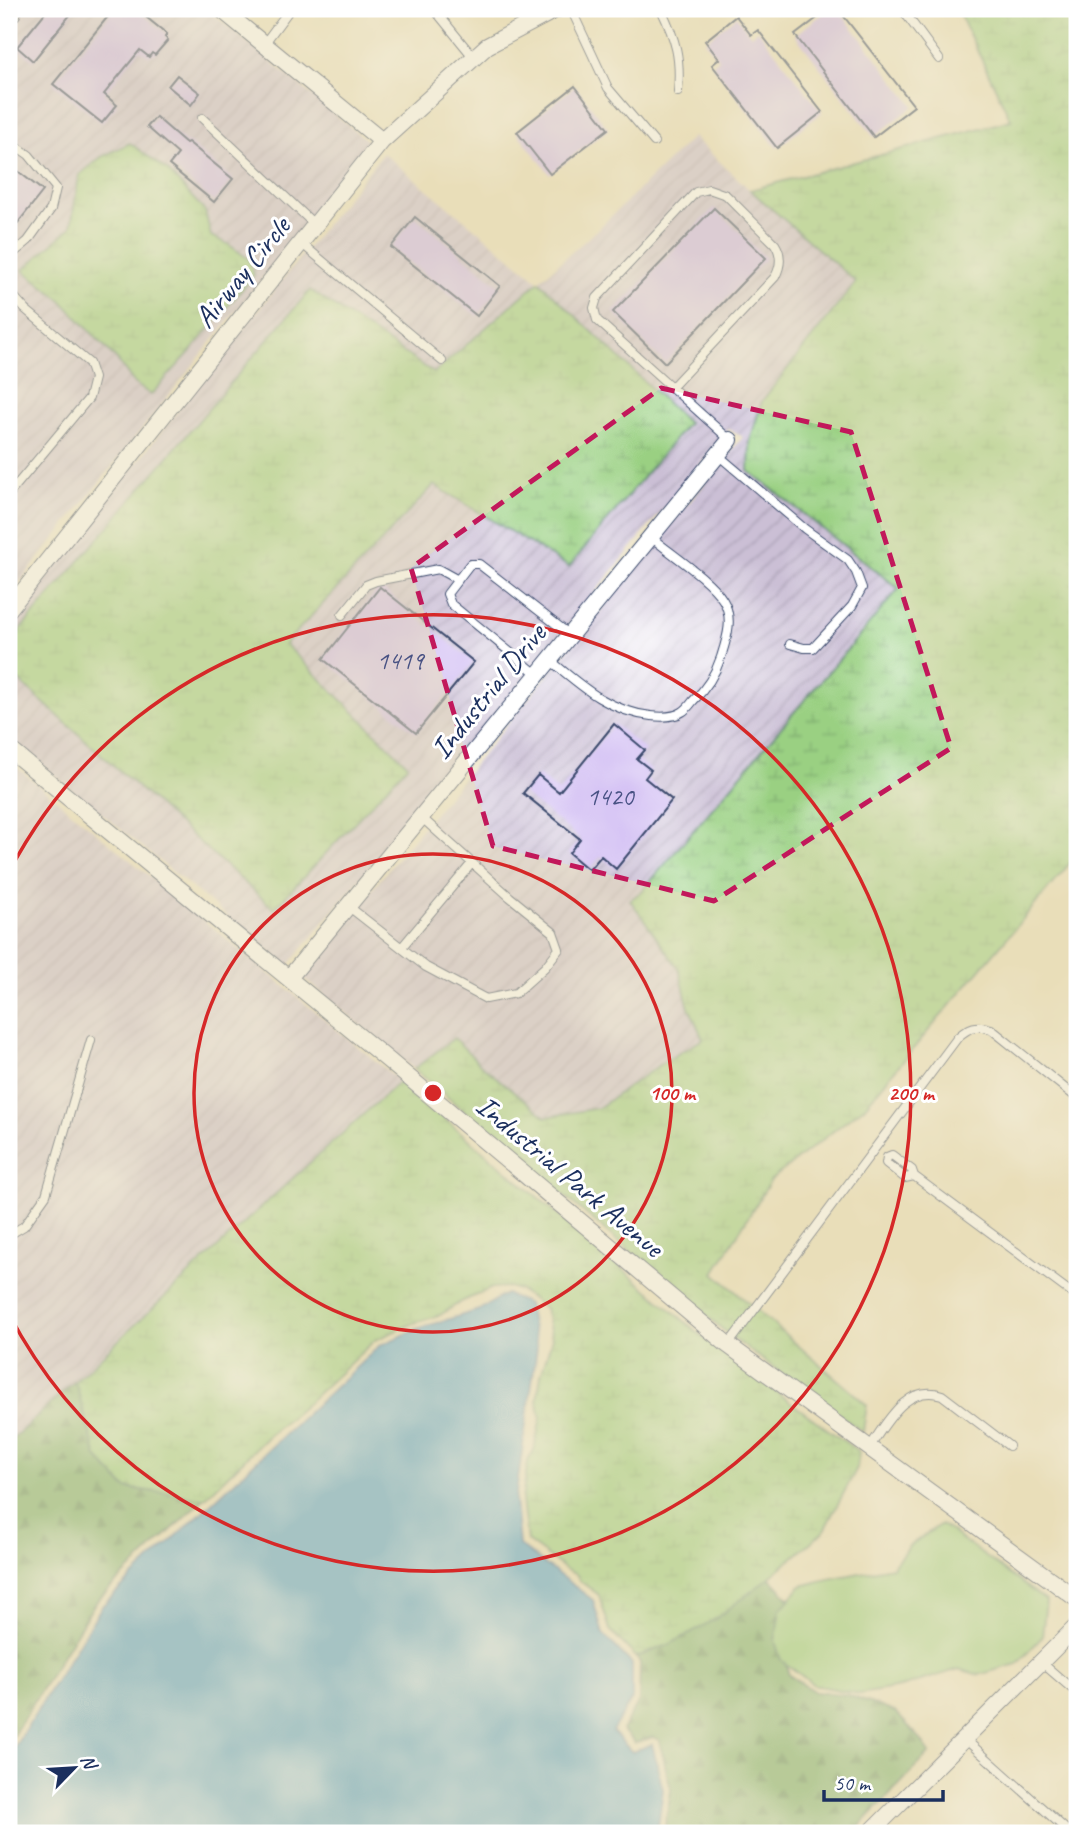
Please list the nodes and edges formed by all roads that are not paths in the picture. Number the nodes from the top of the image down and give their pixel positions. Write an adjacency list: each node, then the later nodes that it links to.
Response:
1 (18, 9): 9 (lane)
2 (222, 9): 10 (street)
3 (290, 9): 10 (lane)
4 (434, 9): 11 (lane)
5 (557, 9): 11 (street, Airway Circle)
6 (571, 9): 17 (lane)
7 (661, 9): 13 (lane)
8 (902, 9): 12 (lane)
9 (9, 22)
10 (264, 44): 16 (street)
11 (474, 58): 16 (street, Airway Circle)
12 (939, 59)
13 (678, 93)
14 (202, 118): 18 (lane)
15 (9, 141): 20 (lane)
16 (382, 141): 18 (street, Airway Circle)
17 (654, 142)
18 (315, 225): 19 (street, Airway Circle)
19 (300, 243): 22 (lane); 29 (street, Airway Circle)
20 (9, 257)
21 (9, 292): 26 (lane)
22 (442, 361)
23 (672, 387): 23 (lane); 24 (lane)
24 (730, 440): 25 (street, Industrial Drive)
25 (718, 456): 27 (street, Industrial Drive); 32 (lane)
26 (9, 494)
27 (651, 537): 31 (street, Industrial Drive); 33 (lane)
28 (458, 580): 30 (lane); 31 (lane); 34 (lane)
29 (9, 609)
30 (342, 615)
31 (570, 635): 33 (street, Industrial Drive)
32 (790, 644)
33 (550, 660): 34 (street, Industrial Drive)
34 (538, 675): 36 (street, Industrial Drive)
35 (9, 749): 40 (street, Industrial Park Avenue)
36 (421, 817): 37 (lane); 38 (street, Industrial Drive)
37 (472, 863): 39 (lane); 39 (lane)
38 (348, 905): 39 (lane); 40 (street, Industrial Drive)
39 (402, 947)
40 (289, 978): 46 (street, Industrial Park Avenue)
41 (91, 1040): 44 (lane)
42 (1077, 1098): 43 (lane)
43 (875, 1148): 45 (lane); 46 (lane)
44 (9, 1235)
45 (1077, 1297)
46 (728, 1345): 48 (street, Industrial Park Avenue)
47 (1009, 1446): 48 (lane)
48 (869, 1448): 49 (street, Industrial Park Avenue)
49 (1077, 1599)
50 (1077, 1626): 51 (street)
51 (1041, 1662): 52 (lane); 53 (street)
52 (1077, 1693)
53 (965, 1739): 54 (street); 55 (lane)
54 (870, 1833)
55 (1070, 1833)

